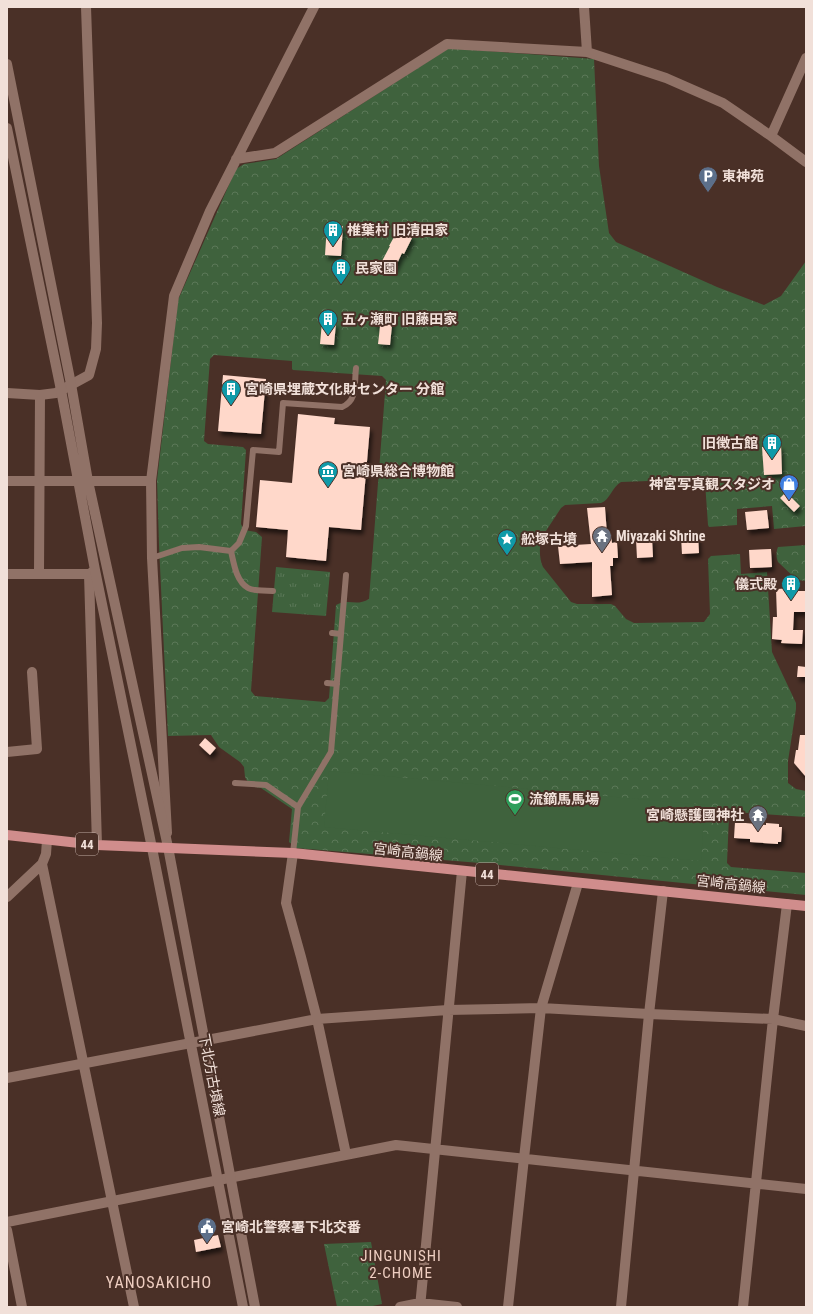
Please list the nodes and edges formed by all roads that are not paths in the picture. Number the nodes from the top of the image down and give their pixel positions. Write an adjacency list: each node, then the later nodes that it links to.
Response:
1 (86, 7): 12 (street)
2 (314, 7): 9 (street)
3 (584, 7): 4 (street)
4 (587, 52): 8 (street); 9 (street)
5 (806, 58): 8 (street)
6 (7, 64): 12 (street)
7 (7, 128): 13 (street)
8 (772, 136): 10 (street)
9 (236, 159): 19 (street)
10 (806, 162)
11 (356, 368): 20 (lane)
12 (71, 384): 13 (street); 18 (street)
13 (61, 390): 15 (street); 18 (street)
14 (7, 393): 15 (street)
15 (40, 395): 17 (street)
16 (7, 481): 17 (street)
17 (39, 481): 18 (street); 24 (street)
18 (83, 481): 19 (street); 22 (street); 38 (street)
19 (151, 481): 21 (street)
20 (231, 551): 21 (lane); 26 (lane)
21 (152, 558): 38 (street)
22 (92, 572): 24 (street); 37 (street); 39 (street, 下北方古墳線)
23 (7, 574): 24 (street)
24 (39, 574)
25 (346, 576): 28 (lane)
26 (273, 592)
27 (332, 633): 28 (lane)
28 (341, 634): 31 (lane)
29 (32, 672): 32 (street)
30 (327, 683): 31 (lane)
31 (337, 684): 34 (lane)
32 (7, 752)
33 (235, 783): 34 (lane)
34 (298, 807): 40 (lane)
35 (7, 835): 36 (main road, 宮崎高鍋線 / 44)
36 (46, 840): 37 (main road, 宮崎高鍋線 / 44); 41 (street)
37 (97, 845): 39 (main road, 宮崎高鍋線 / 44)
38 (168, 847): 39 (main road, 宮崎高鍋線 / 44); 40 (main road, 宮崎高鍋線 / 44); 54 (street, 下北方古墳線)
39 (152, 848): 55 (street, 下北方古墳線)
40 (293, 853): 42 (main road, 宮崎高鍋線 / 44); 51 (street)
41 (42, 864): 45 (street); 56 (street)
42 (462, 872): 43 (main road, 宮崎高鍋線 / 44); 49 (street)
43 (578, 883): 44 (main road, 宮崎高鍋線 / 44); 48 (street)
44 (663, 891): 46 (main road, 宮崎高鍋線 / 44); 50 (street)
45 (7, 897)
46 (787, 904): 47 (main road, 宮崎高鍋線 / 44); 52 (street)
47 (806, 906)
48 (542, 1008): 49 (street); 50 (street); 60 (street)
49 (448, 1010): 51 (street); 58 (street)
50 (649, 1014): 52 (street); 61 (street)
51 (317, 1019): 54 (street); 59 (street)
52 (773, 1019): 53 (street); 64 (street)
53 (806, 1026)
54 (205, 1040): 55 (street); 62 (street, 下北方古墳線)
55 (191, 1043): 56 (street); 63 (street, 下北方古墳線)
56 (84, 1064): 57 (street); 66 (street)
57 (7, 1078)
58 (434, 1149): 59 (street); 60 (street); 69 (street)
59 (346, 1154): 62 (street)
60 (524, 1158): 61 (street); 76 (street)
61 (634, 1170): 64 (street); 77 (street)
62 (230, 1177): 63 (street); 73 (street, 下北方古墳線)
63 (218, 1180): 66 (street); 72 (street, 下北方古墳線)
64 (756, 1184): 65 (street); 78 (street)
65 (806, 1189)
66 (112, 1201): 67 (street); 71 (street)
67 (7, 1222)
68 (7, 1230): 70 (street)
69 (420, 1305): 74 (street); 75 (street)
70 (22, 1307)
71 (134, 1307)
72 (243, 1307)
73 (255, 1307)
74 (400, 1307)
75 (457, 1307)
76 (508, 1307)
77 (621, 1307)
78 (743, 1307)

